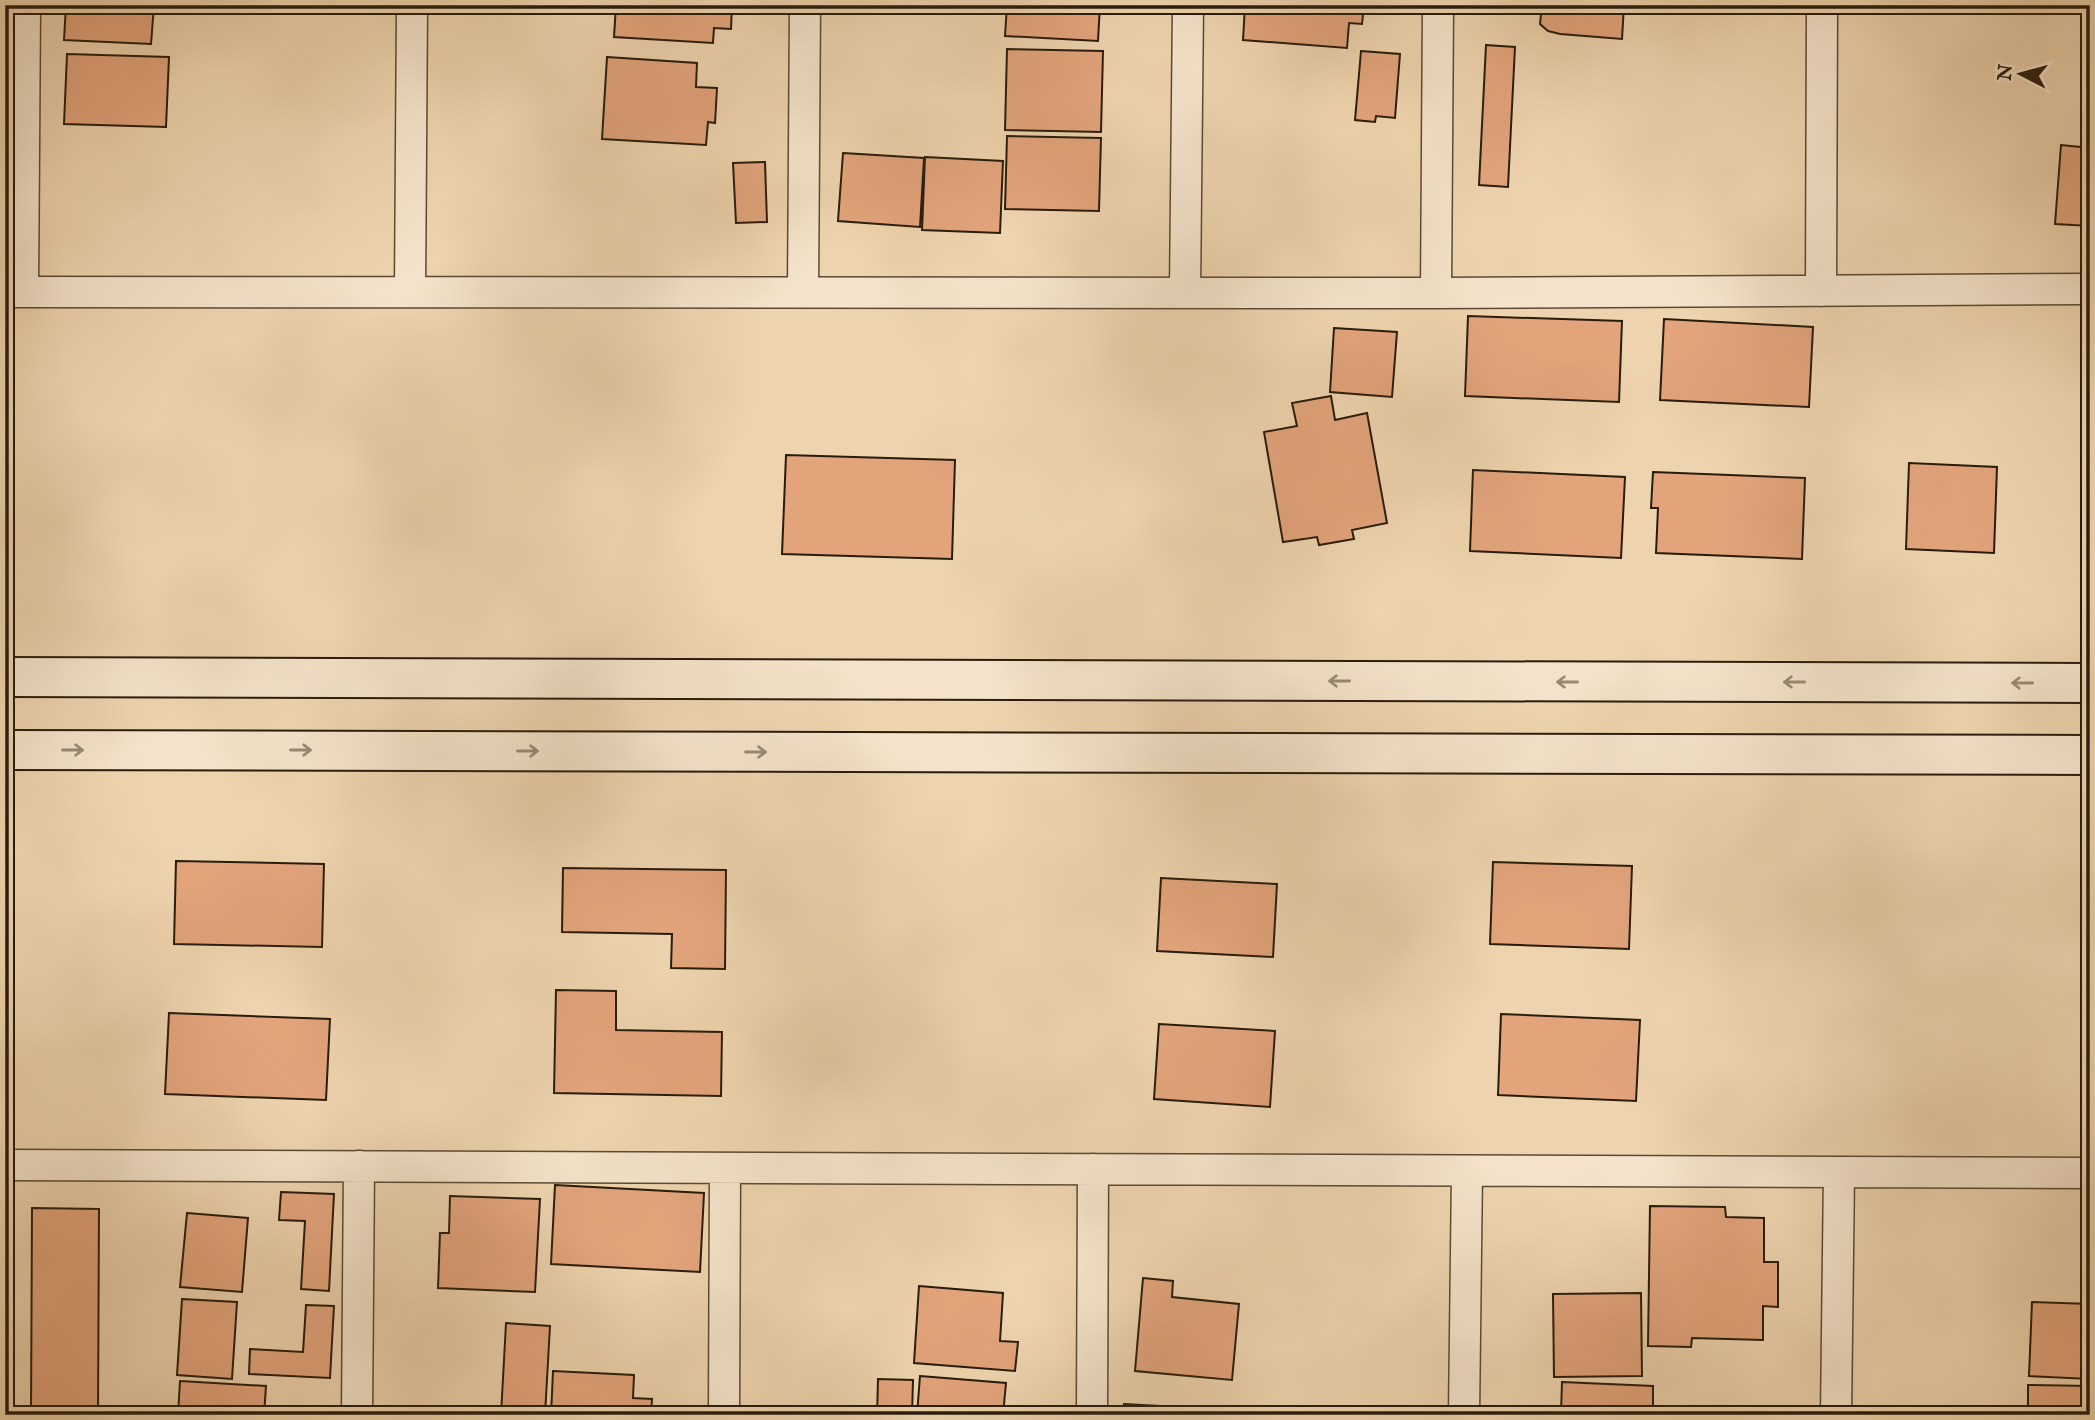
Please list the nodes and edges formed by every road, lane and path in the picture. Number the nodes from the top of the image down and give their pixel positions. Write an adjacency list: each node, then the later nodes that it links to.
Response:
1 (24, 5): 9 (street)
2 (412, 5): 10 (street)
3 (805, 5): 11 (street)
4 (1188, 5): 12 (street)
5 (1438, 5): 13 (street)
6 (1822, 5): 8 (street)
7 (2090, 289): 8 (street)
8 (1821, 291): 13 (street)
9 (14, 292): 10 (street)
10 (410, 292): 11 (street)
11 (803, 292): 12 (street)
12 (1185, 292): 13 (street)
13 (1436, 293)
14 (5, 677): 15 (main road, one-way to 14)
15 (2090, 683)
16 (5, 750): 17 (main road, one-way to 17)
17 (2090, 755)
18 (5, 1165): 19 (street)
19 (359, 1166): 20 (street); 25 (street)
20 (725, 1168): 21 (street); 26 (street)
21 (1093, 1169): 22 (street); 27 (street)
22 (1467, 1171): 23 (street); 28 (street)
23 (1839, 1172): 24 (street); 29 (street)
24 (2090, 1173)
25 (357, 1415)
26 (724, 1415)
27 (1092, 1415)
28 (1464, 1415)
29 (1836, 1415)

